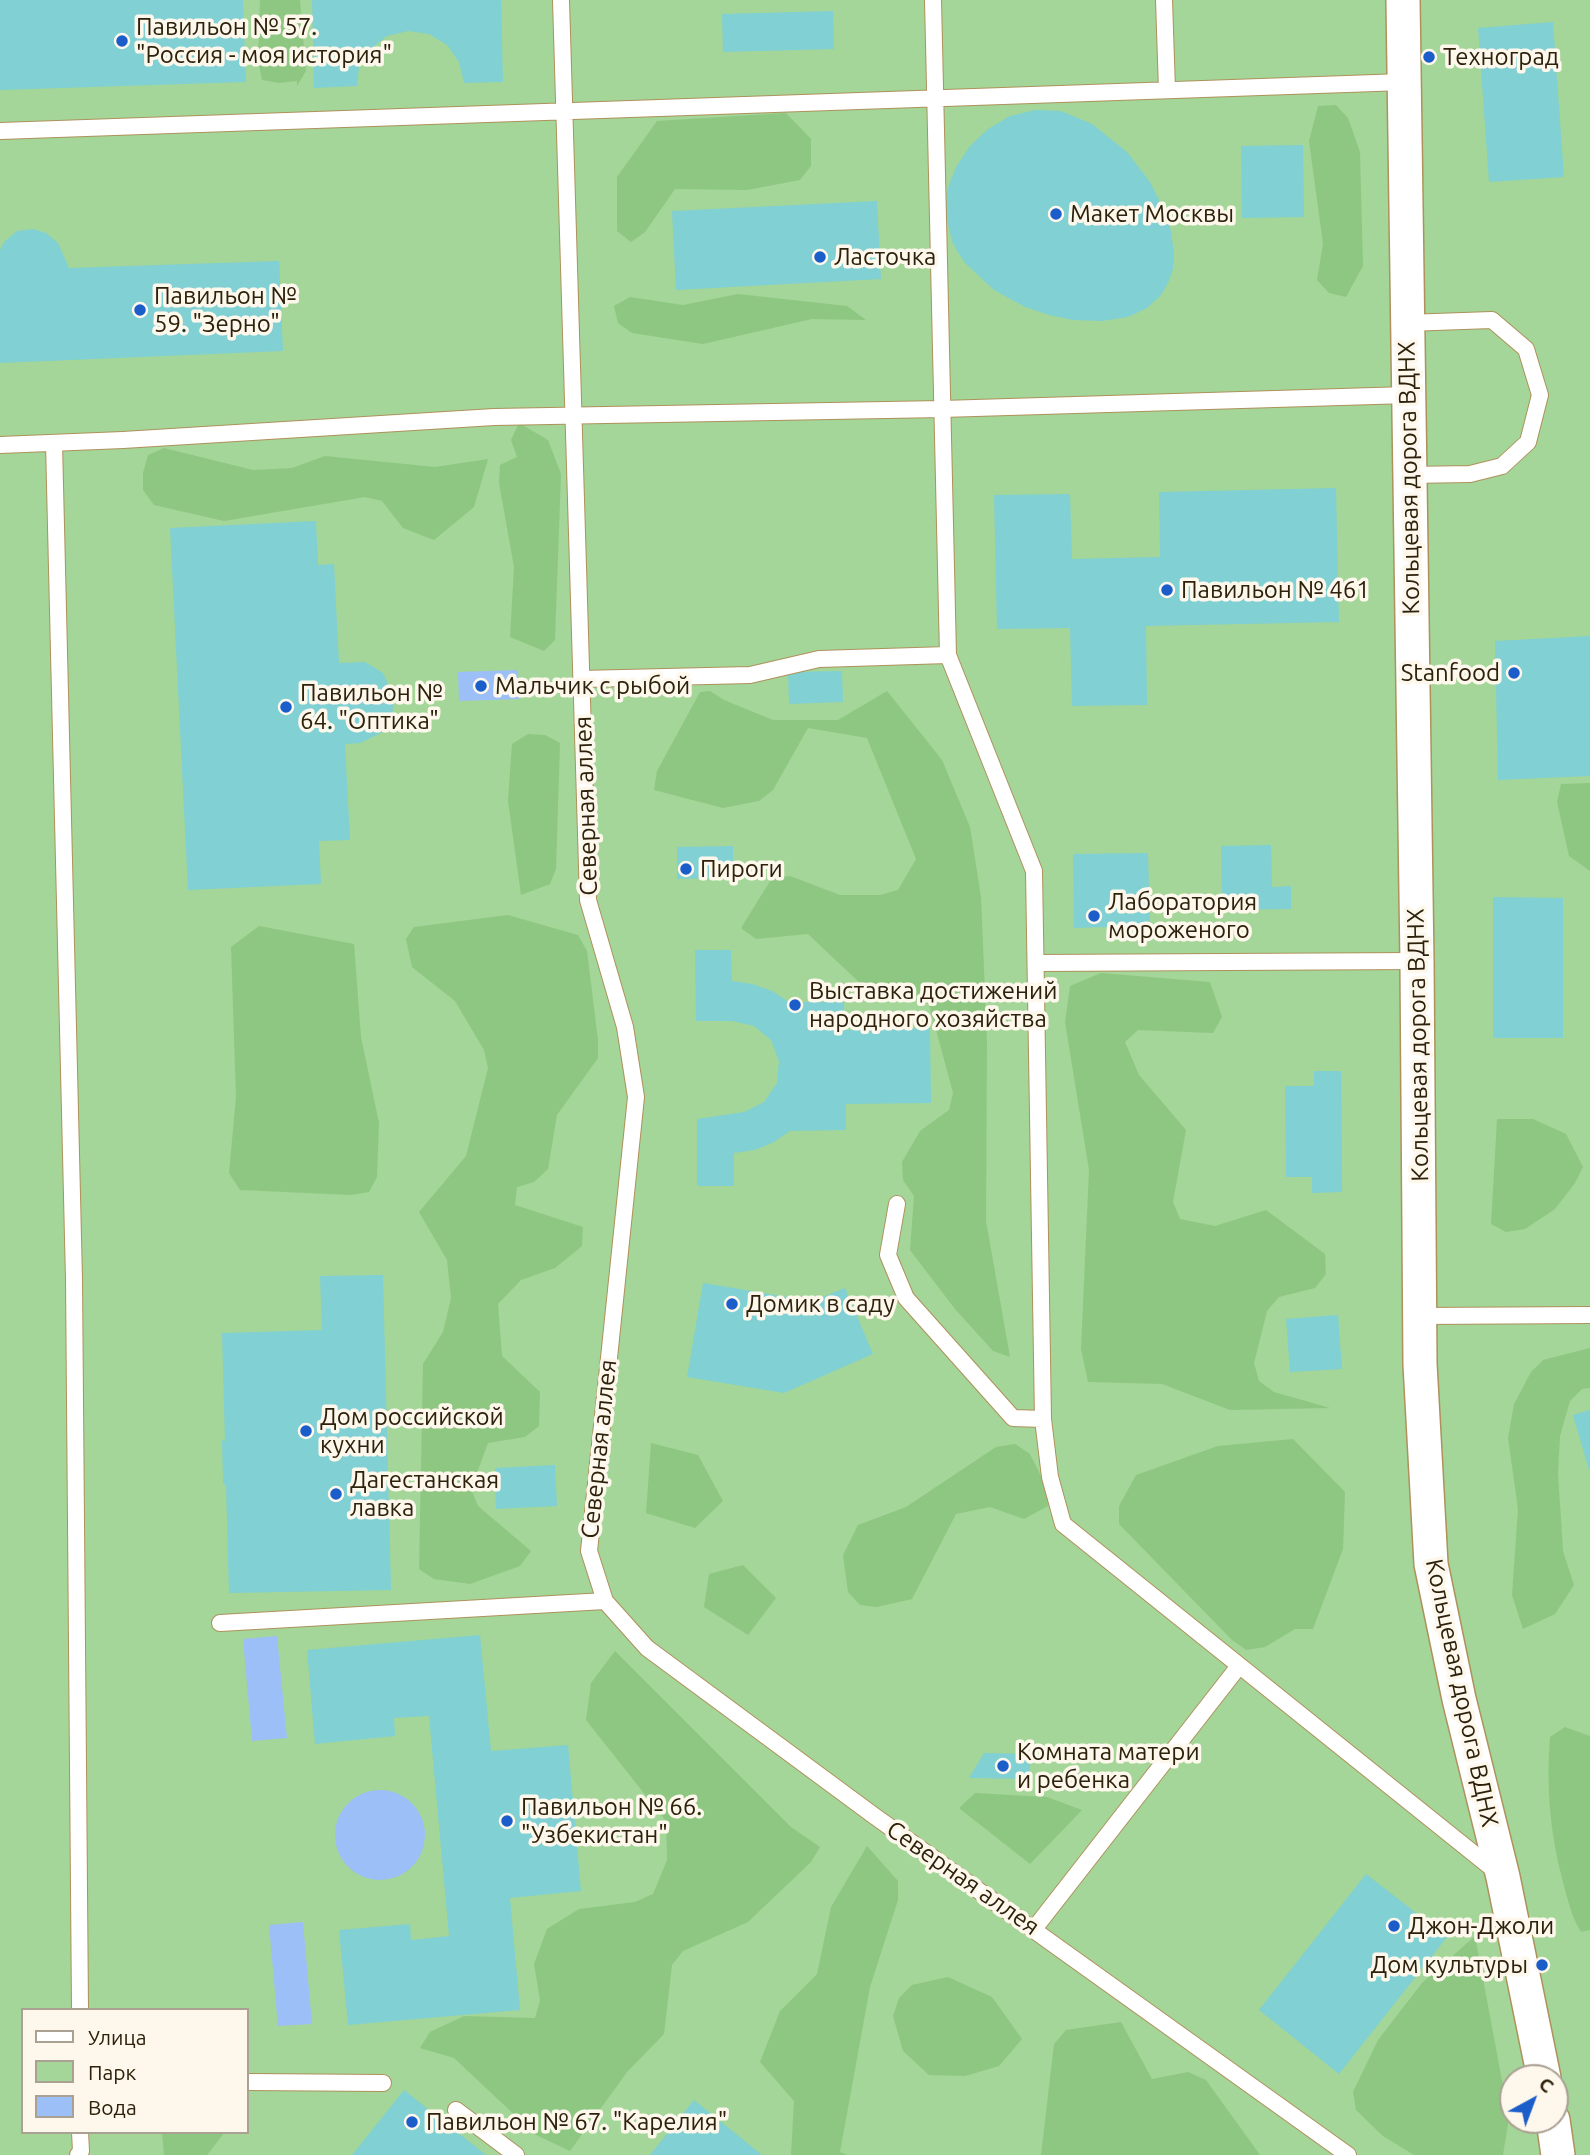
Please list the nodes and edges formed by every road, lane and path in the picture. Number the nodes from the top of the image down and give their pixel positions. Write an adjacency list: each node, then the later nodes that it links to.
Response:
1 (561, 0): 8 (lane, Северная аллея)
2 (933, 0): 7 (lane)
3 (1164, 0): 6 (lane)
4 (1403, 0): 5 (street, Кольцевая дорога ВДНХ)
5 (1404, 82): 6 (lane); 10 (street, Кольцевая дорога ВДНХ)
6 (1167, 90): 7 (lane)
7 (936, 98): 8 (lane); 12 (lane)
8 (564, 112): 9 (lane); 13 (lane, Северная аллея)
9 (0, 131)
10 (1406, 323): 11 (street, Кольцевая дорога ВДНХ); 16 (lane)
11 (1408, 395): 12 (lane); 16 (street, Кольцевая дорога ВДНХ)
12 (942, 409): 13 (lane); 17 (lane)
13 (573, 416): 14 (lane); 18 (lane, Северная аллея)
14 (54, 443): 15 (lane); 30 (lane)
15 (0, 445)
16 (1409, 475): 19 (street, Кольцевая дорога ВДНХ)
17 (948, 655): 18 (lane); 20 (lane)
18 (581, 679): 25 (lane, Северная аллея)
19 (1417, 961): 20 (lane); 23 (street, Кольцевая дорога ВДНХ)
20 (1037, 963): 24 (lane)
21 (897, 1204): 24 (lane)
22 (1590, 1315): 23 (lane)
23 (1420, 1316): 28 (street, Кольцевая дорога ВДНХ)
24 (1043, 1419): 27 (lane)
25 (605, 1601): 26 (lane); 29 (lane, Северная аллея)
26 (220, 1623)
27 (1239, 1666): 28 (lane); 29 (lane)
28 (1503, 1877): 31 (street, Кольцевая дорога ВДНХ)
29 (1034, 1929): 39 (lane, Северная аллея)
30 (80, 2008)
31 (1541, 2064)
32 (248, 2082): 33 (lane)
33 (383, 2083)
34 (456, 2110): 38 (lane)
35 (80, 2134): 37 (lane)
36 (1555, 2134): 40 (street)
37 (78, 2155)
38 (516, 2155)
39 (1348, 2155)
40 (1558, 2155)

